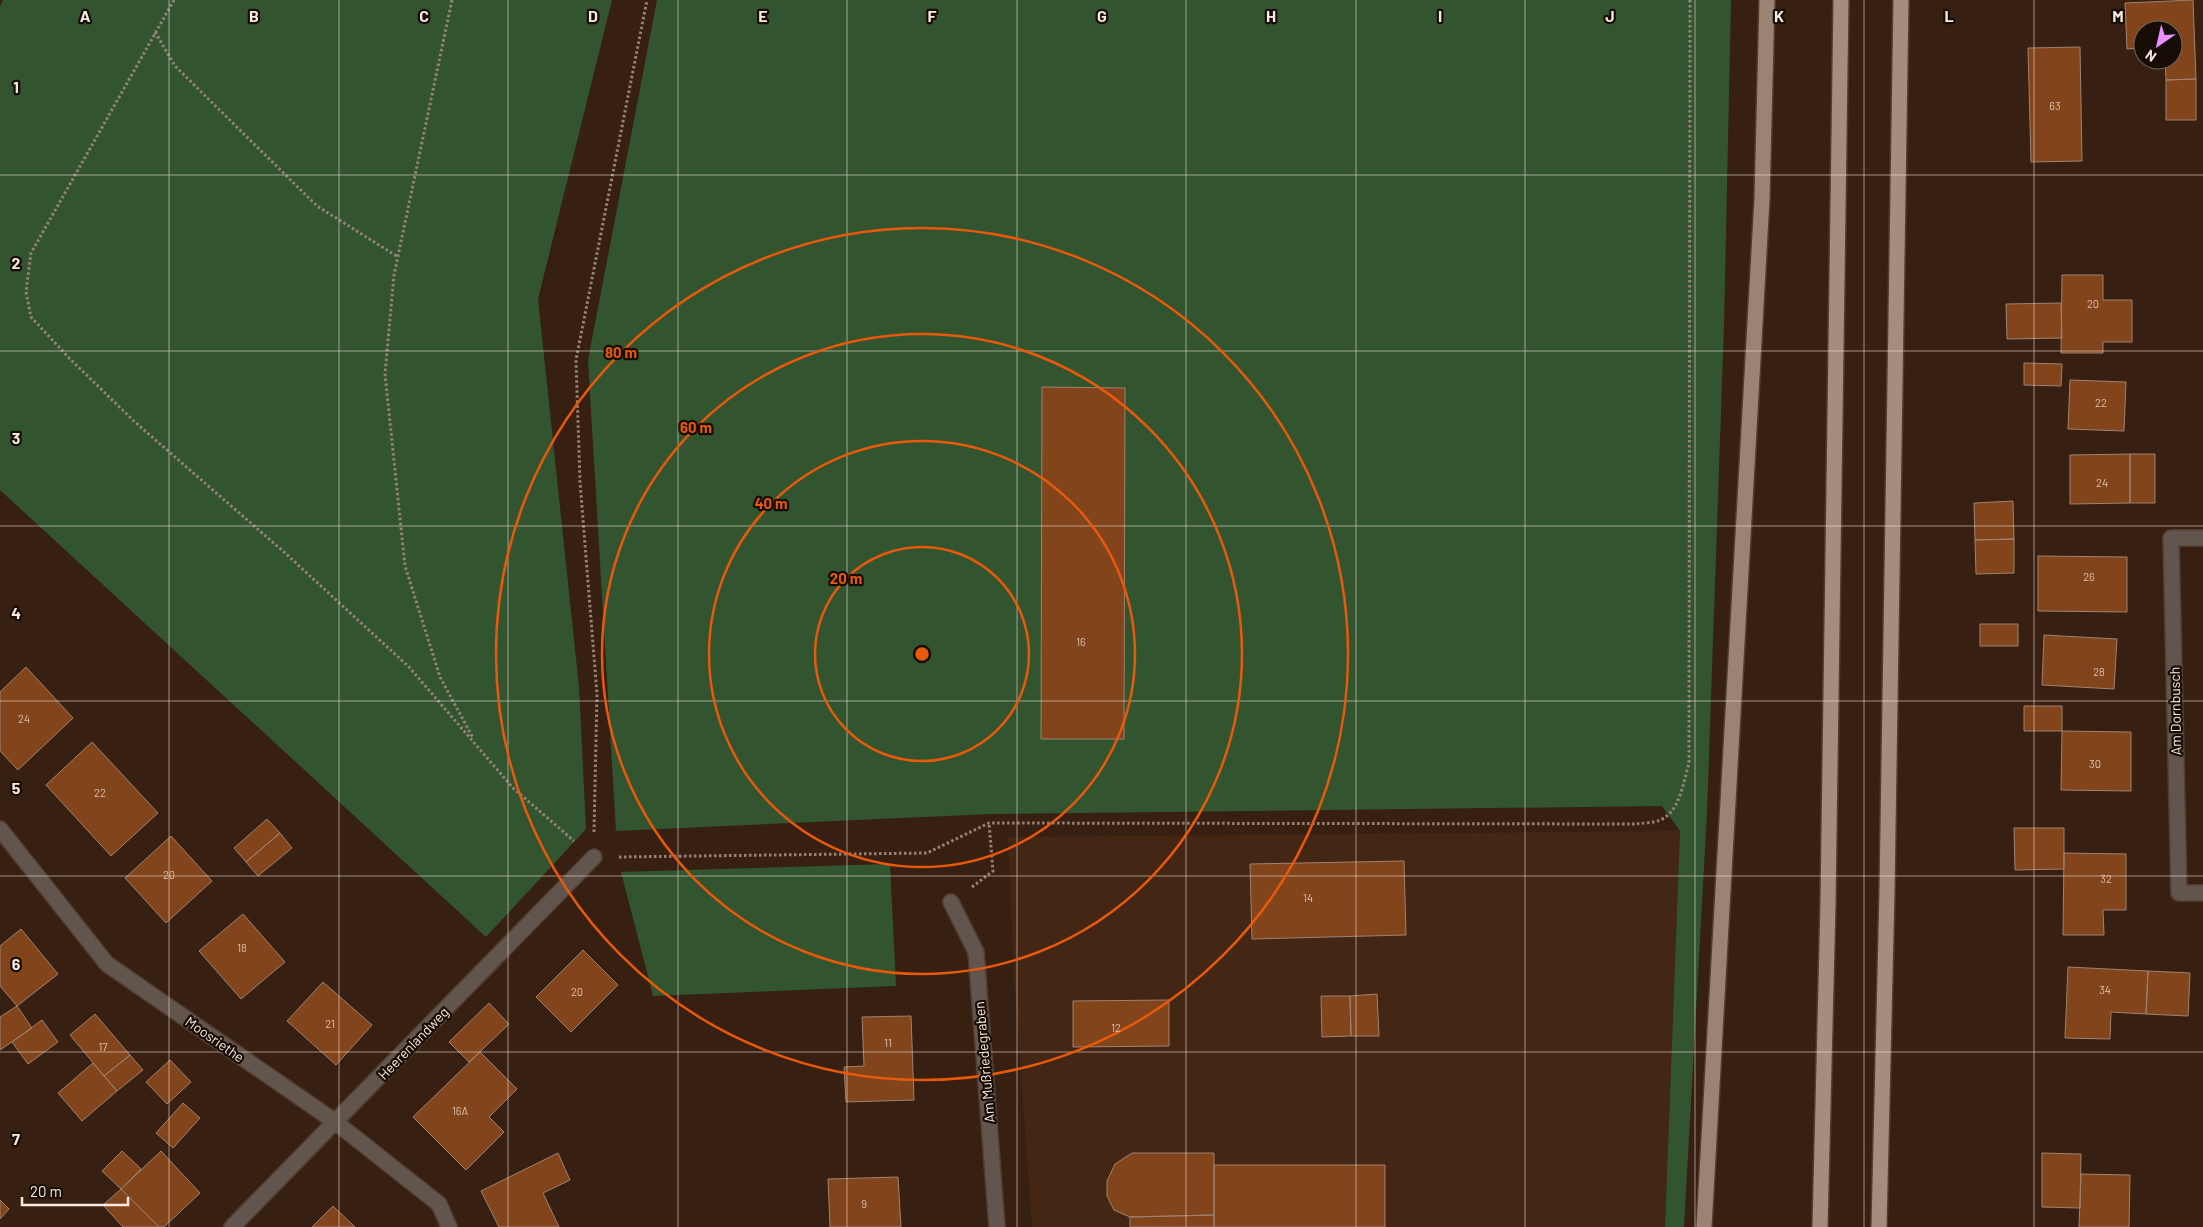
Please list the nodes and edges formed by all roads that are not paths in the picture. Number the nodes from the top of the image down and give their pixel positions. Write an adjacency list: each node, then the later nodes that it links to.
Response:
1 (1767, 0): 13 (main road)
2 (1841, 0): 14 (highway)
3 (1901, 0): 15 (highway)
4 (2203, 538): 7 (street, Am Dornbusch)
5 (0, 829): 9 (street, Moosriethe)
6 (594, 858): 9 (street, Heerenlandweg)
7 (2203, 893)
8 (951, 902): 12 (street, Am Mußriedegraben)
9 (334, 1121): 10 (street, Heerenlandweg); 11 (street, Moosriethe)
10 (232, 1227)
11 (449, 1227)
12 (997, 1227)
13 (1704, 1227)
14 (1820, 1227)
15 (1879, 1227)

